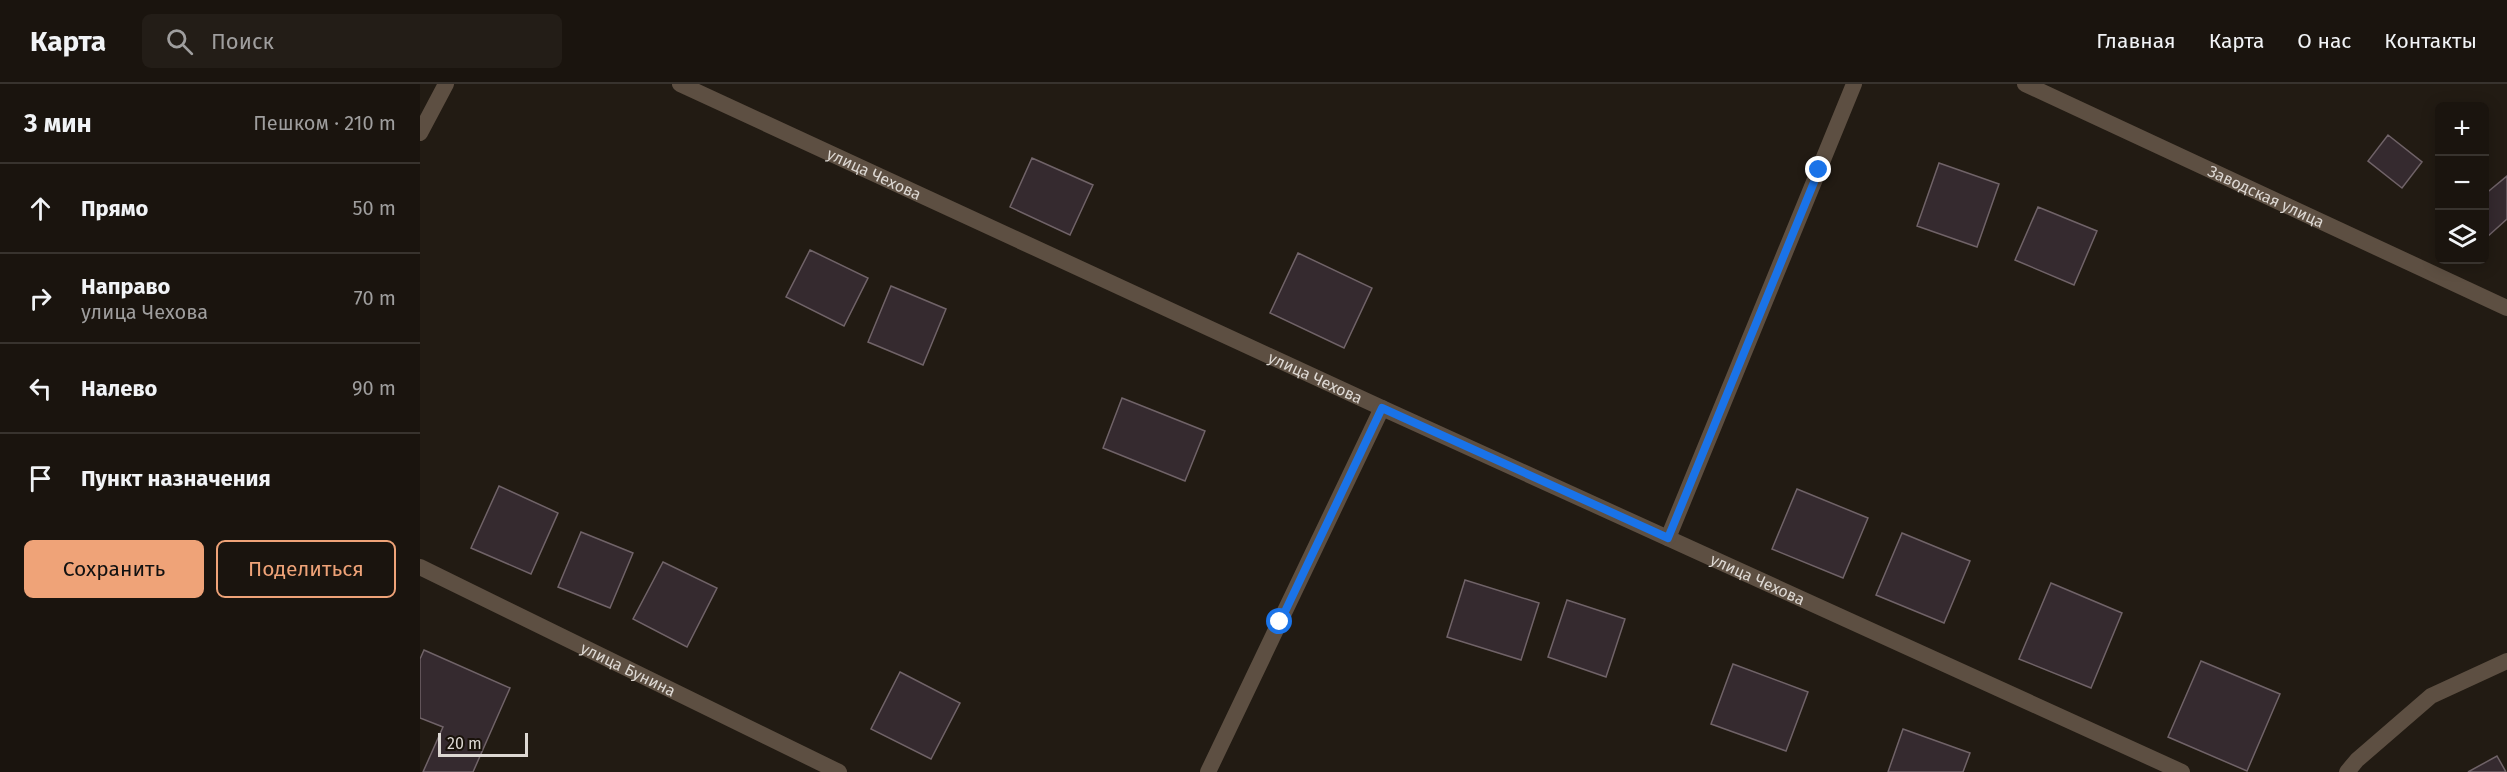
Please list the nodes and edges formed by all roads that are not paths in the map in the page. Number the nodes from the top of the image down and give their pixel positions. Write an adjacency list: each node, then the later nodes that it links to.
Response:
1 (446, 84): 5 (street)
2 (680, 84): 7 (street, улица Чехова)
3 (1854, 84): 8 (street)
4 (2025, 84): 6 (street, Заводская улица)
5 (420, 133)
6 (2507, 309)
7 (1382, 408): 8 (street, улица Чехова); 12 (street)
8 (1668, 538): 13 (street, улица Чехова)
9 (420, 567): 11 (street, улица Бунина)
10 (2507, 661): 14 (street)
11 (839, 772)
12 (1208, 772)
13 (2182, 772)
14 (2347, 772)

